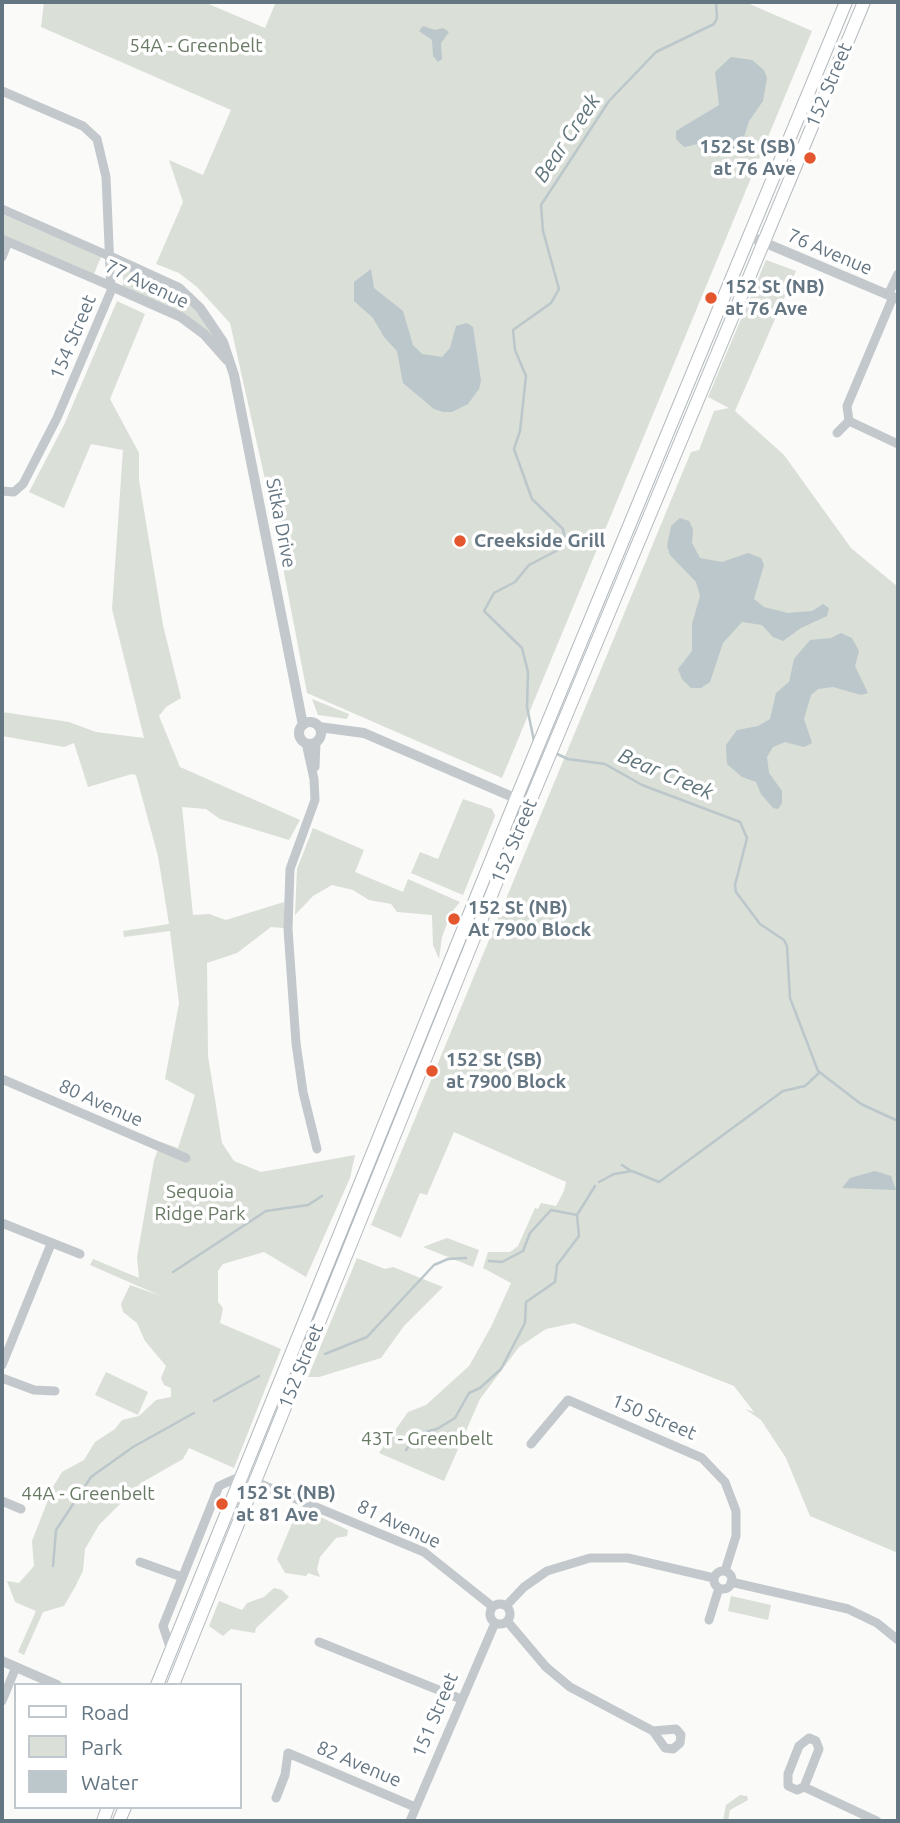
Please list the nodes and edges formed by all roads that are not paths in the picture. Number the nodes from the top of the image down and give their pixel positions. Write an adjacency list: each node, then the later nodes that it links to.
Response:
1 (846, 2): 5 (main road, 152 Street)
2 (864, 2): 7 (main road, 152 Street)
3 (2, 91): 8 (street, 154 Street)
4 (2, 209): 8 (street, 77 Avenue)
5 (749, 236): 7 (street, 76 Avenue); 19 (main road, 152 Street)
6 (5, 240): 9 (street); 11 (street, 77 Avenue)
7 (762, 242): 12 (street, 76 Avenue); 20 (main road, 152 Street)
8 (109, 256): 11 (street, 154 Street); 13 (street, 77 Avenue)
9 (2, 257)
10 (898, 274): 12 (street)
11 (110, 286): 13 (street, 77 Avenue); 17 (street, 154 Street)
12 (893, 297): 14 (street)
13 (231, 365): 18 (street, Sitka Drive)
14 (849, 421): 15 (street); 16 (street)
15 (837, 433)
16 (898, 444)
17 (6, 492)
18 (313, 733): 19 (street); 22 (street)
19 (516, 799): 20 (street); 31 (main road, 152 Street)
20 (530, 805): 32 (main road, 152 Street)
21 (2, 1079): 23 (street, 80 Avenue)
22 (317, 1149)
23 (186, 1158)
24 (2, 1223): 25 (street)
25 (51, 1244): 26 (street); 27 (street)
26 (80, 1254)
27 (2, 1364)
28 (2, 1378): 29 (street)
29 (55, 1391)
30 (531, 1444): 36 (street, 150 Street)
31 (241, 1476): 32 (street, 81 Avenue); 37 (street); 48 (main road, 152 Street)
32 (256, 1480): 42 (street, 81 Avenue); 53 (main road, 152 Street)
33 (2, 1501): 34 (street)
34 (21, 1509)
35 (140, 1563): 37 (street)
36 (725, 1571): 38 (street); 39 (street)
37 (183, 1577): 48 (street)
38 (714, 1578): 40 (street); 41 (street)
39 (732, 1582): 40 (street); 46 (street)
40 (719, 1588): 43 (street)
41 (506, 1606): 42 (street); 44 (street)
42 (493, 1607): 45 (street)
43 (709, 1620)
44 (507, 1621): 45 (street); 56 (street)
45 (495, 1623): 54 (street, 151 Street)
46 (898, 1640)
47 (319, 1642): 54 (street)
48 (171, 1650): 52 (main road, 152 Street)
49 (2, 1661): 50 (street)
50 (16, 1667): 51 (street); 55 (street)
51 (52, 1683)
52 (158, 1683)
53 (174, 1683)
54 (461, 1699): 59 (street, 151 Street)
55 (2, 1701)
56 (653, 1731)
57 (804, 1787): 57 (street); 61 (street)
58 (276, 1798): 59 (street, 82 Avenue)
59 (415, 1807): 60 (street, 151 Street)
60 (410, 1821)
61 (877, 1821)

